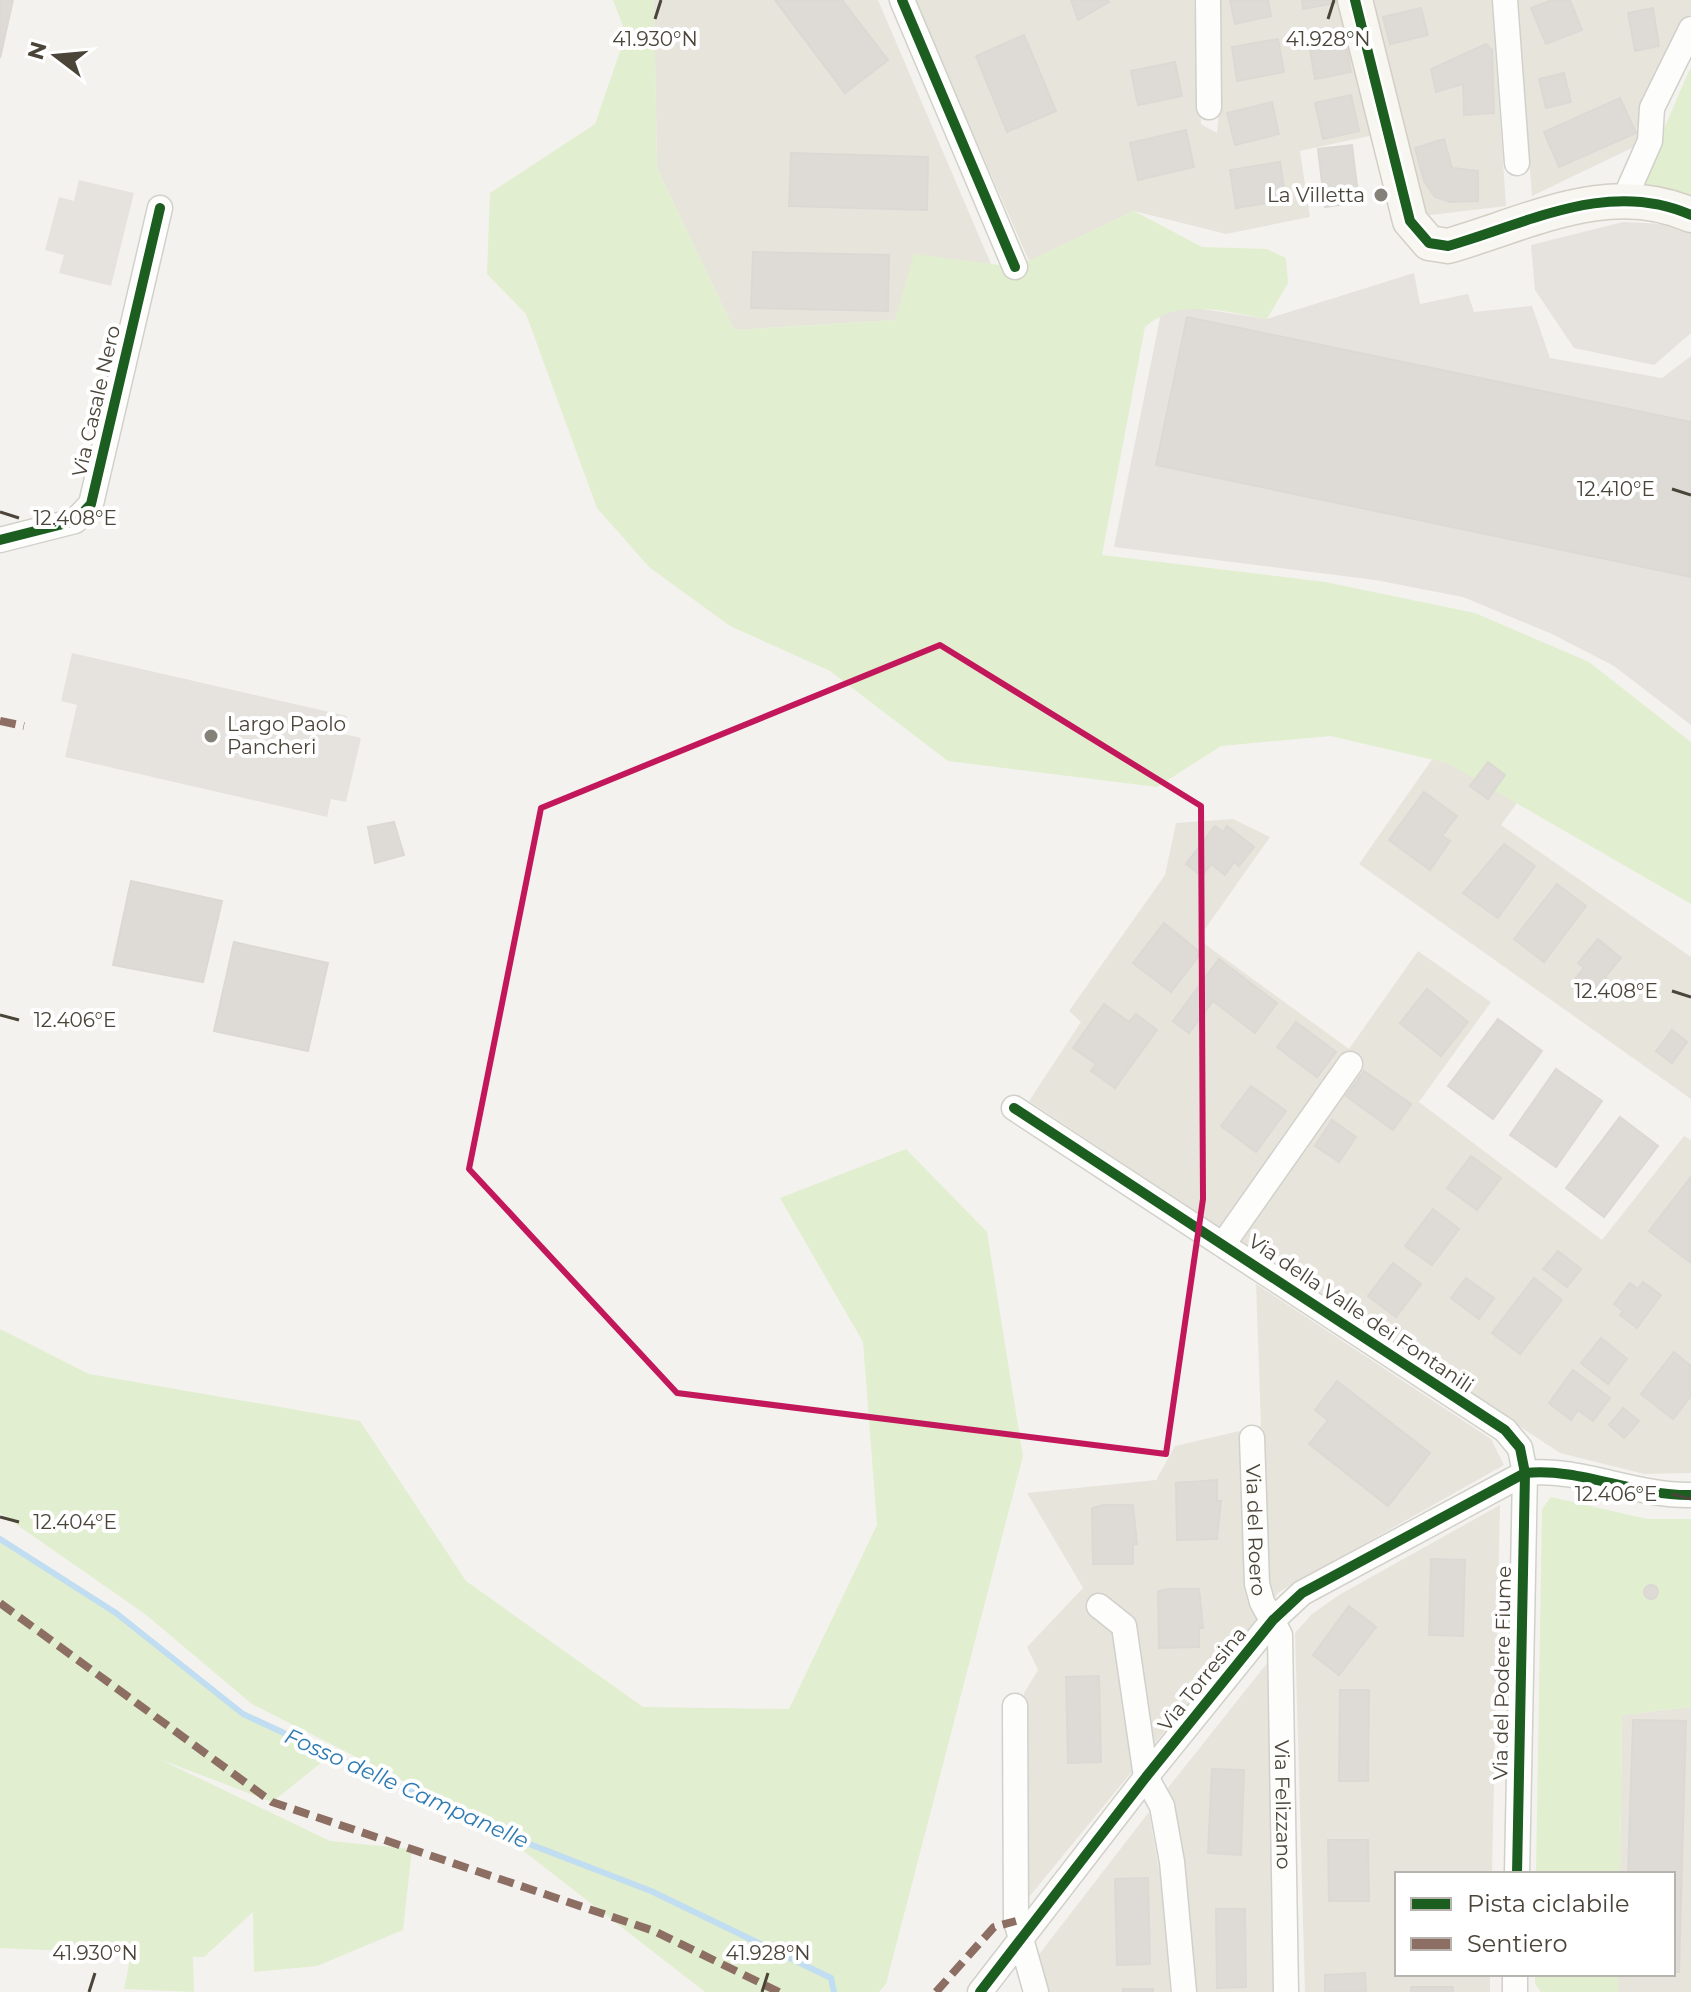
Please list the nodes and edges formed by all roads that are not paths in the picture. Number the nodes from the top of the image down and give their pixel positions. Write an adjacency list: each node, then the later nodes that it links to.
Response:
1 (902, 0): 11 (street)
2 (1208, 0): 6 (street)
3 (1355, 0): 8 (street)
4 (1505, 0): 7 (street)
5 (1691, 29): 8 (street)
6 (1209, 107)
7 (1517, 163)
8 (1624, 200): 10 (street)
9 (160, 208): 12 (street, Via Casale Nero)
10 (1691, 215)
11 (1015, 267)
12 (0, 540)
13 (1350, 1064): 15 (street)
14 (1014, 1108): 15 (street, Via della Valle dei Fontanili)
15 (1224, 1243): 17 (street, Via della Valle dei Fontanili)
16 (1252, 1438): 20 (street, Via del Roero)
17 (1525, 1473): 18 (street); 20 (street, Via Torresina); 23 (street, Via del Podere Fiume)
18 (1691, 1495)
19 (1099, 1606): 22 (street)
20 (1273, 1620): 22 (street, Via Torresina); 28 (street, Via Felizzano)
21 (1015, 1706): 24 (street)
22 (1146, 1777): 24 (street, Via Torresina); 27 (street)
23 (1517, 1872)
24 (1023, 1936): 25 (street, Via Torresina); 26 (street)
25 (980, 1992)
26 (1036, 1992)
27 (1184, 1992)
28 (1286, 1992)

